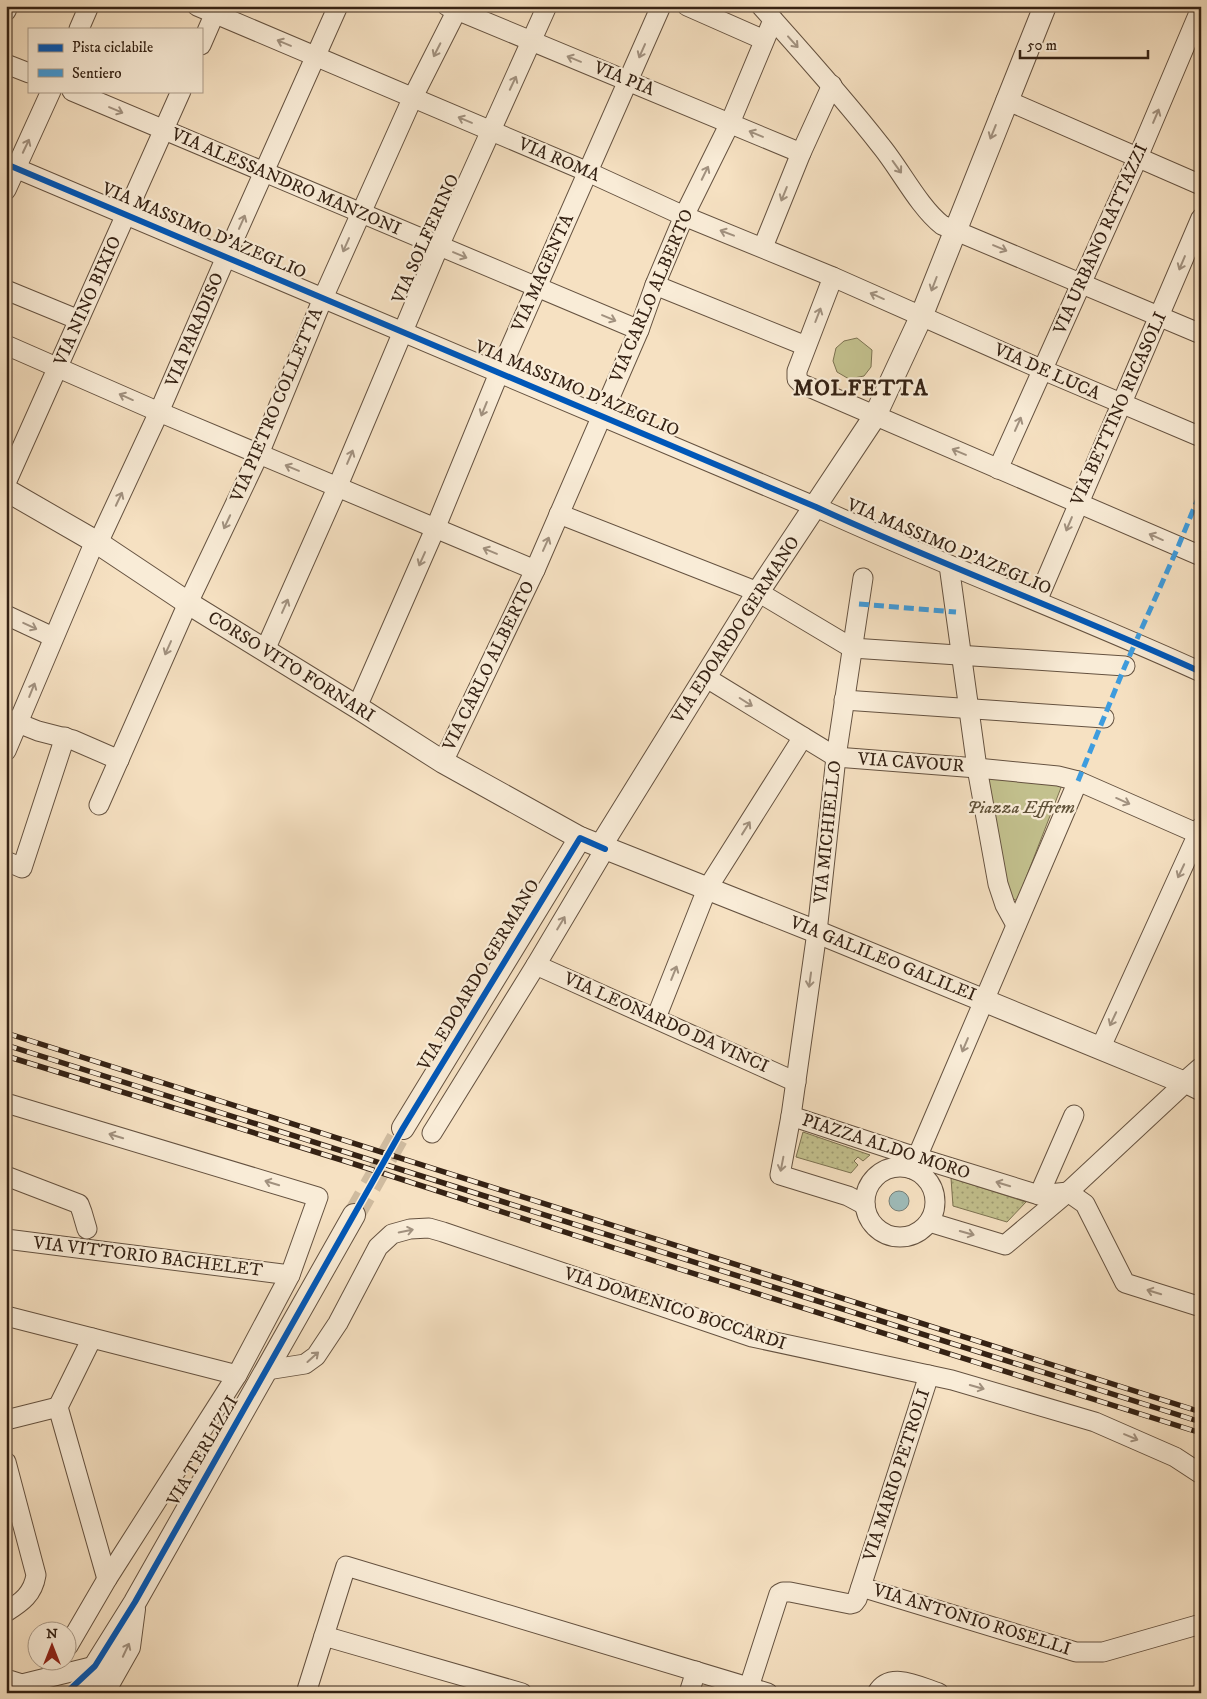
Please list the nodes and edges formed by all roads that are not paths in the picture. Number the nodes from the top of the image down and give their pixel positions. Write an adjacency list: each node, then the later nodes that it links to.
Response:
1 (8, 6): 12 (street)
2 (89, 6): 14 (street)
3 (197, 6): 11 (street, VIA ROMA)
4 (338, 6): 18 (street, VIA PARADISO)
5 (547, 6): 16 (street, VIA SOLFERINO)
6 (661, 6): 21 (street, VIA MAGENTA, one-way to 21)
7 (687, 6): 15 (street)
8 (1045, 6): 27 (street, VIA EDOARDO GERMANO)
9 (454, 8): 16 (street, VIA PIA); 26 (street, VIA PIETRO COLLETTA, one-way to 26)
10 (1201, 8): 32 (street, VIA URBANO RATTAZZI, one-way to 10)
11 (216, 10): 17 (street); 18 (street, VIA ROMA, one-way to 11)
12 (6, 11)
13 (766, 13): 15 (street, VIA CARLO ALBERTO); 22 (street, one-way to 22)
14 (79, 28)
15 (764, 40): 28 (street, VIA CARLO ALBERTO)
16 (532, 42): 21 (street, VIA PIA, one-way to 16); 30 (street, VIA SOLFERINO, one-way to 16)
17 (202, 43)
18 (316, 57): 26 (street, VIA ROMA); 34 (street, VIA PARADISO)
19 (6, 64): 20 (street)
20 (28, 73)
21 (629, 81): 28 (street, VIA PIA); 35 (street, VIA MAGENTA)
22 (832, 85): 31 (street); 42 (street, one-way to 42)
23 (51, 92): 33 (street, one-way to 23)
24 (74, 92): 29 (street, VIA ALESSANDRO MANZONI, one-way to 29)
25 (181, 92): 29 (street, VIA NINO BIXIO)
26 (413, 98): 30 (street, VIA ROMA, one-way to 26); 38 (street, VIA PIETRO COLLETTA)
27 (1006, 100): 32 (street); 42 (street, VIA EDOARDO GERMANO, one-way to 42)
28 (730, 123): 31 (street, VIA PIA, one-way to 28); 40 (street, VIA CARLO ALBERTO, one-way to 28)
29 (165, 130): 34 (street, VIA ALESSANDRO MANZONI); 39 (street, VIA NINO BIXIO)
30 (491, 131): 35 (street, VIA ROMA); 43 (street, VIA SOLFERINO)
31 (801, 153): 44 (street, one-way to 44)
32 (1138, 157): 36 (street); 47 (street, VIA URBANO RATTAZZI)
33 (11, 166): 37 (street); 39 (street, VIA MASSIMO D'AZEGLIO)
34 (264, 172): 38 (street, VIA ALESSANDRO MANZONI); 45 (street, VIA PARADISO, one-way to 34)
35 (588, 172): 40 (street, VIA ROMA); 49 (street, VIA MAGENTA)
36 (1201, 184)
37 (6, 190)
38 (361, 213): 43 (street, VIA ALESSANDRO MANZONI); 51 (street, VIA PIETRO COLLETTA, one-way to 51)
39 (126, 215): 45 (street, VIA MASSIMO D'AZEGLIO); 54 (street, VIA NINO BIXIO)
40 (684, 216): 44 (street, VIA ROMA, one-way to 40); 48 (street, VIA CARLO ALBERTO)
41 (1201, 218): 53 (street, VIA BETTINO RICASOLI, one-way to 53)
42 (955, 229): 47 (street, one-way to 47); 52 (street, VIA EDOARDO GERMANO, one-way to 52)
43 (439, 246): 49 (street, VIA ALESSANDRO MANZONI, one-way to 49); 56 (street, VIA SOLFERINO)
44 (762, 247): 46 (street, VIA ROMA)
45 (226, 257): 51 (street, VIA MASSIMO D'AZEGLIO); 64 (street, VIA PARADISO)
46 (833, 277): 52 (street, VIA ROMA, one-way to 46); 59 (street, one-way to 46)
47 (1082, 283): 53 (street); 61 (street, VIA URBANO RATTAZZI)
48 (655, 285): 55 (street, VIA CARLO ALBERTO); 59 (street)
49 (537, 287): 55 (street, VIA ALESSANDRO MANZONI, one-way to 55); 62 (street, VIA MAGENTA)
50 (6, 290): 54 (street)
51 (323, 298): 56 (street, VIA MASSIMO D'AZEGLIO); 68 (street, VIA PIETRO COLLETTA)
52 (921, 316): 61 (street, VIA DE LUCA); 66 (street, VIA EDOARDO GERMANO)
53 (1160, 316): 57 (street); 63 (street, VIA BETTINO RICASOLI)
54 (79, 320): 60 (street, VIA NINO BIXIO)
55 (639, 330): 65 (street, VIA CARLO ALBERTO)
56 (402, 332): 62 (street, VIA MASSIMO D'AZEGLIO); 71 (street, VIA SOLFERINO, one-way to 56)
57 (1201, 334)
58 (6, 345): 60 (street)
59 (806, 346): 66 (street)
60 (59, 367): 64 (street, one-way to 60); 70 (street, VIA NINO BIXIO)
61 (1043, 370): 63 (street, VIA DE LUCA); 69 (street, VIA URBANO RATTAZZI, one-way to 61)
62 (499, 373): 65 (street, VIA MASSIMO D'AZEGLIO); 76 (street, VIA MAGENTA, one-way to 76)
63 (1120, 404): 67 (street, VIA DE LUCA); 73 (street, VIA BETTINO RICASOLI)
64 (159, 412): 68 (street); 77 (street, VIA PARADISO, one-way to 64)
65 (602, 416): 74 (street, VIA MASSIMO D'AZEGLIO); 75 (street, VIA CARLO ALBERTO)
66 (875, 416): 69 (street, one-way to 66); 74 (street, VIA EDOARDO GERMANO)
67 (1201, 437)
68 (259, 454): 71 (street, one-way to 68); 84 (street, VIA PIETRO COLLETTA, one-way to 84)
69 (998, 469): 73 (street)
70 (6, 484)
71 (337, 488): 76 (street); 88 (street, VIA SOLFERINO, one-way to 71)
72 (6, 490): 77 (street, CORSO VITO FORNARI)
73 (1078, 503): 78 (street, one-way to 73); 83 (street, VIA BETTINO RICASOLI, one-way to 83)
74 (816, 507): 79 (street, VIA MASSIMO D'AZEGLIO); 82 (street, VIA EDOARDO GERMANO)
75 (560, 514): 80 (street, VIA CARLO ALBERTO, one-way to 75); 82 (street)
76 (435, 528): 80 (street, one-way to 76); 94 (street, VIA MAGENTA, one-way to 94)
77 (97, 542): 84 (street, CORSO VITO FORNARI); 86 (street, VIA PARADISO)
78 (1201, 556)
79 (949, 565): 83 (street, VIA MASSIMO D'AZEGLIO); 89 (street)
80 (535, 570): 103 (street, VIA CARLO ALBERTO)
81 (864, 578): 87 (street, VIA MICHIELLO)
82 (758, 592): 87 (street); 92 (street, VIA EDOARDO GERMANO)
83 (1037, 601): 91 (street, VIA MASSIMO D'AZEGLIO)
84 (188, 603): 88 (street, CORSO VITO FORNARI); 102 (street, VIA PIETRO COLLETTA, one-way to 102)
85 (6, 615): 86 (street, one-way to 86)
86 (54, 637): 97 (street, VIA PARADISO, one-way to 86)
87 (852, 648): 89 (street); 93 (street, VIA MICHIELLO)
88 (265, 650): 94 (street, CORSO VITO FORNARI)
89 (962, 656): 90 (street); 95 (street)
90 (1125, 666)
91 (1201, 672)
92 (705, 677): 99 (street, VIA CAVOUR, one-way to 99); 108 (street, VIA EDOARDO GERMANO)
93 (844, 700): 95 (street); 101 (street, VIA MICHIELLO)
94 (357, 707): 103 (street, CORSO VITO FORNARI)
95 (969, 709): 96 (street); 104 (street)
96 (1104, 718)
97 (12, 721): 98 (street); 100 (street, VIA PARADISO)
98 (65, 737): 102 (street); 109 (street)
99 (803, 737): 101 (street, VIA CAVOUR); 110 (street, one-way to 99)
100 (6, 751)
101 (836, 758): 104 (street, VIA CAVOUR); 112 (street, VIA MICHIELLO)
102 (119, 760): 106 (street, VIA PIETRO COLLETTA)
103 (443, 762): 108 (street, CORSO VITO FORNARI)
104 (977, 768): 105 (street, VIA CAVOUR); 111 (street)
105 (1078, 781): 107 (street, VIA CAVOUR, one-way to 107); 111 (street)
106 (99, 805)
107 (1200, 832): 116 (street, one-way to 116)
108 (595, 845): 110 (street, VIA GALILEO GALILEI); 113 (street, VIA EDOARDO GERMANO, one-way to 108); 122 (street, VIA EDOARDO GERMANO)
109 (14, 865)
110 (707, 889): 112 (street, VIA GALILEO GALILEI); 115 (street, one-way to 110)
111 (1016, 925): 114 (street)
112 (817, 932): 114 (street, VIA GALILEO GALILEI); 118 (street, VIA MICHIELLO, one-way to 118)
113 (536, 965): 115 (street, VIA LEONARDO DA VINCI); 123 (street, VIA EDOARDO GERMANO)
114 (984, 1000): 116 (street, VIA GALILEO GALILEI); 124 (street, one-way to 124)
115 (656, 1018): 118 (street, VIA LEONARDO DA VINCI)
116 (1100, 1049): 117 (street, VIA GALILEO GALILEI)
117 (1196, 1081): 126 (street)
118 (796, 1082): 121 (street, VIA MICHIELLO)
119 (6, 1103): 133 (street, one-way to 119)
120 (1074, 1114): 127 (street)
121 (791, 1116): 124 (street, PIAZZA ALDO MORO); 128 (street, PIAZZA ALDO MORO, one-way to 128)
122 (403, 1128)
123 (432, 1133)
124 (914, 1163): 127 (street, PIAZZA ALDO MORO, one-way to 124); 128 (street, PIAZZA ALDO MORO); 130 (street, PIAZZA ALDO MORO)
125 (6, 1176): 131 (street)
126 (1068, 1192): 127 (street, PIAZZA ALDO MORO); 130 (street, one-way to 126); 134 (street, one-way to 126)
127 (1039, 1195)
128 (864, 1205): 130 (street)
129 (354, 1215): 137 (street, VIA TERLIZZI)
130 (929, 1222)
131 (86, 1229)
132 (6, 1239): 133 (street, VIA VITTORIO BACHELET)
133 (290, 1275): 138 (street)
134 (1201, 1306)
135 (6, 1316): 136 (street)
136 (92, 1338): 138 (street); 140 (street)
137 (267, 1370): 139 (street, VIA DOMENICO BOCCARDI, one-way to 139); 146 (street, VIA TERLIZZI)
138 (237, 1375): 144 (street)
139 (929, 1375): 143 (street, VIA DOMENICO BOCCARDI, one-way to 143); 145 (street, VIA MARIO PETROLI)
140 (58, 1406): 141 (street); 144 (street)
141 (6, 1420)
142 (6, 1462): 147 (street)
143 (1201, 1474)
144 (107, 1579): 149 (street)
145 (857, 1595): 148 (street, VIA ANTONIO ROSELLI); 154 (street, VIA ANTONIO ROSELLI)
146 (135, 1602): 151 (street, VIA TERLIZZI); 157 (street, VIA TERLIZZI, one-way to 146)
147 (6, 1612)
148 (1201, 1624)
149 (78, 1629)
150 (324, 1636): 152 (street); 158 (street); 159 (street)
151 (95, 1666): 153 (street); 155 (street, VIA TERLIZZI); 156 (street, VIA TERLIZZI)
152 (696, 1671): 154 (street); 160 (street)
153 (6, 1679)
154 (749, 1687): 161 (street)
155 (66, 1693)
156 (84, 1693)
157 (103, 1693)
158 (306, 1693)
159 (522, 1693)
160 (688, 1693)
161 (768, 1693)
162 (876, 1693): 163 (street)
163 (939, 1693)

